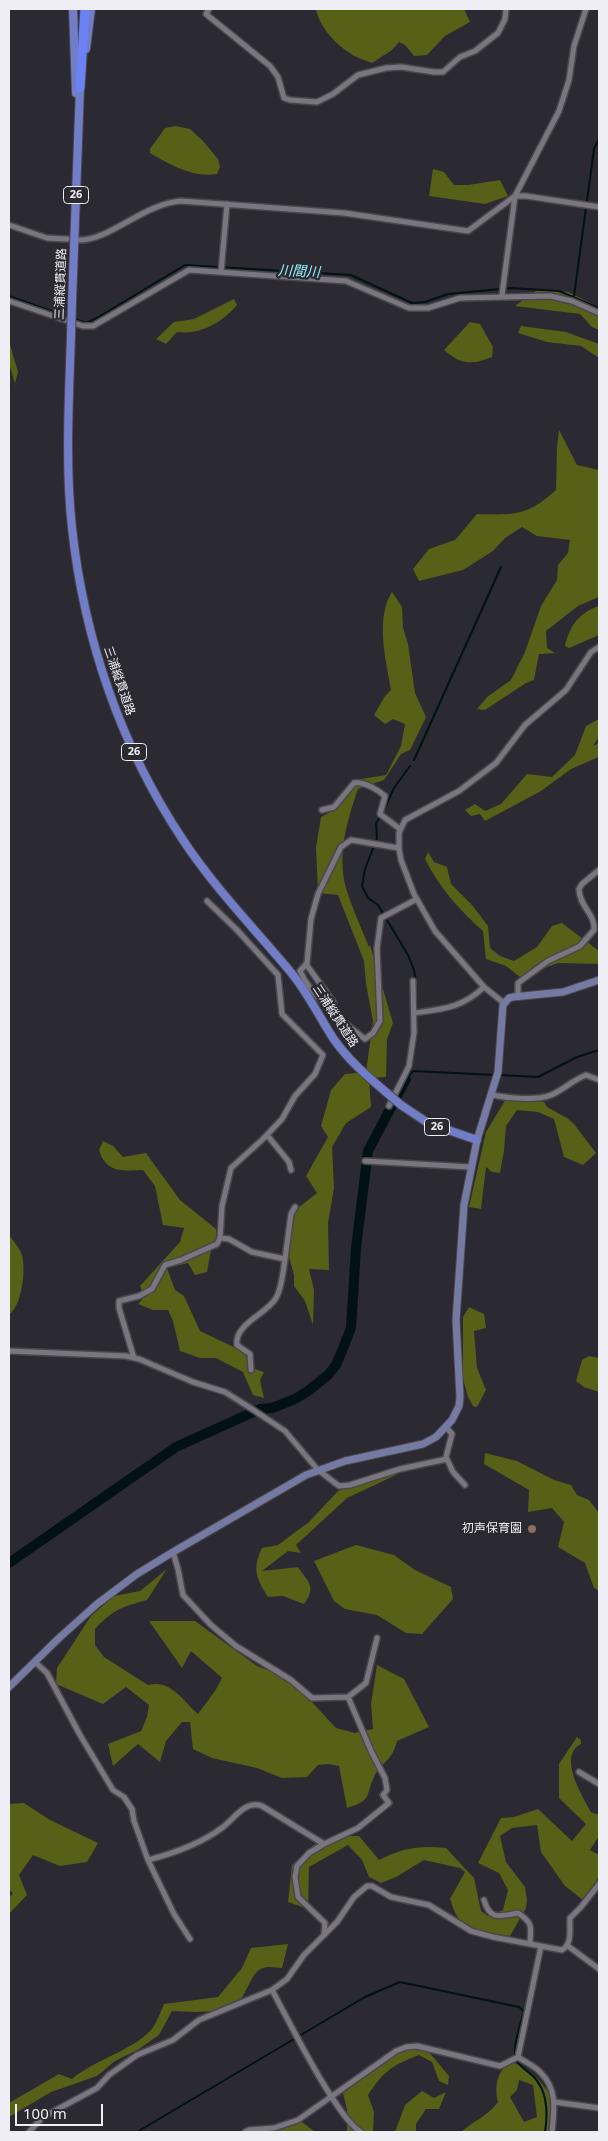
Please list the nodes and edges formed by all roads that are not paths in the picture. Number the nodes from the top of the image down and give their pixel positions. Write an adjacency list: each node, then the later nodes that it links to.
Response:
1 (73, 9): 10 (main road, 26)
2 (81, 9): 8 (highway, 26)
3 (85, 9): 8 (highway, 26)
4 (91, 9): 9 (main road)
5 (209, 9): 6 (street)
6 (506, 9)
7 (586, 9): 11 (street)
8 (80, 88): 9 (main road, 三浦縦貫道路 / 26)
9 (79, 111): 10 (main road, 三浦縦貫道路 / 26)
10 (79, 122): 40 (main road, 三浦縦貫道路 / 26, bridge)
11 (515, 196): 12 (street); 13 (street); 18 (street)
12 (227, 204): 16 (street); 17 (street)
13 (599, 207)
14 (9, 224): 15 (street)
15 (66, 239)
16 (80, 240)
17 (221, 269): 18 (street); 19 (street)
18 (502, 296): 20 (street)
19 (9, 301)
20 (599, 313)
21 (599, 647): 23 (street)
22 (322, 810): 23 (street)
23 (400, 829): 24 (street)
24 (399, 848): 26 (street); 28 (street)
25 (599, 870): 32 (street)
26 (417, 899): 28 (street); 31 (street)
27 (207, 901): 39 (street)
28 (306, 964): 33 (street)
29 (599, 980): 32 (street)
30 (413, 981): 35 (street)
31 (484, 987): 34 (street); 35 (street)
32 (518, 996): 34 (street)
33 (334, 1003)
34 (504, 1003): 37 (street)
35 (416, 1013): 38 (street)
36 (599, 1080): 37 (street)
37 (492, 1095): 40 (street)
38 (389, 1106)
39 (267, 1135): 43 (street); 45 (street)
40 (476, 1140): 42 (street)
41 (367, 1162): 42 (street)
42 (470, 1167): 50 (street)
43 (291, 1170)
44 (295, 1207): 46 (street)
45 (220, 1238): 46 (street); 48 (street)
46 (286, 1260): 49 (street)
47 (9, 1351): 48 (street)
48 (134, 1358): 52 (street)
49 (251, 1370)
50 (446, 1427): 51 (street); 52 (street)
51 (447, 1459): 52 (street); 53 (street)
52 (318, 1470): 54 (street)
53 (466, 1485)
54 (172, 1552): 56 (street); 58 (street)
55 (378, 1638): 58 (street)
56 (35, 1662): 57 (street); 62 (street)
57 (9, 1687)
58 (348, 1697): 61 (street)
59 (579, 1772): 60 (street)
60 (599, 1784)
61 (324, 1844): 62 (street); 65 (street)
62 (148, 1860): 66 (street)
63 (599, 1884): 69 (street)
64 (484, 1900): 67 (street)
65 (323, 1938): 67 (street); 71 (street)
66 (190, 1939)
67 (530, 1943): 68 (street)
68 (541, 1946): 69 (street); 72 (street)
69 (568, 1946): 70 (street)
70 (599, 1969)
71 (272, 1990): 73 (street); 76 (street)
72 (516, 2058): 73 (street); 74 (street)
73 (332, 2096): 77 (street); 78 (street)
74 (555, 2102): 75 (street); 79 (street)
75 (599, 2108)
76 (29, 2132)
77 (245, 2132)
78 (362, 2132)
79 (552, 2132)

